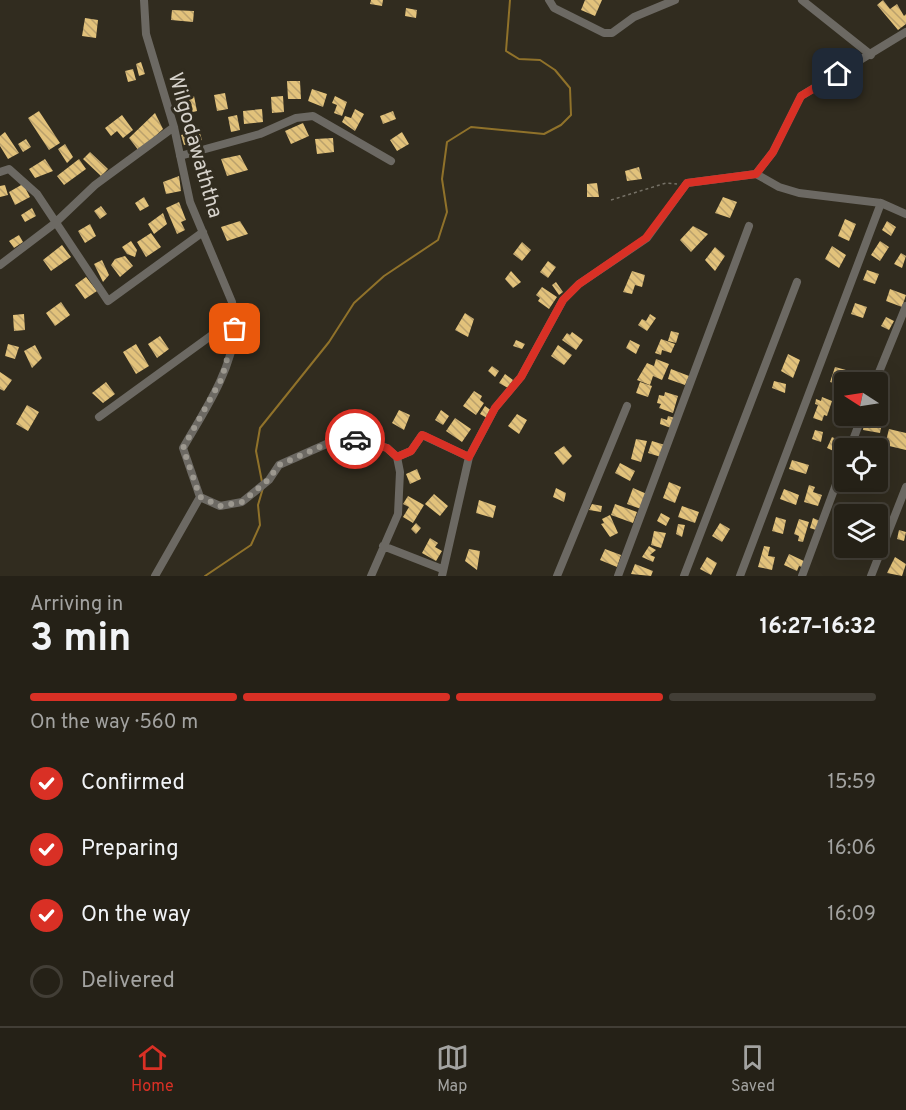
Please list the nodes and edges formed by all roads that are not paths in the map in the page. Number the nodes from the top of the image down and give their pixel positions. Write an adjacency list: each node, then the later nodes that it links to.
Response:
1 (144, 0): 7 (street, Wilgodawaththa)
2 (549, 0): 3 (street)
3 (675, 0)
4 (802, 0): 6 (street)
5 (906, 32): 6 (street)
6 (871, 55): 11 (street)
7 (174, 127): 8 (street, Wilgodawaththa); 14 (street)
8 (180, 156): 9 (street); 16 (street, Wilgodawaththa)
9 (391, 161)
10 (0, 172): 14 (street)
11 (756, 174): 12 (street); 25 (street)
12 (881, 203): 13 (street); 37 (street)
13 (906, 214)
14 (54, 224): 16 (street); 17 (street)
15 (749, 226): 35 (street)
16 (203, 232): 20 (street, Wilgodawaththa)
17 (0, 265)
18 (797, 282): 36 (street)
19 (906, 306): 21 (street)
20 (234, 319): 23 (street); 28 (street, Wilgodawaththa)
21 (879, 372)
22 (627, 406): 33 (street)
23 (99, 417)
24 (397, 457): 25 (street); 28 (street); 29 (street)
25 (469, 457): 30 (street)
26 (906, 487): 39 (street)
27 (834, 490): 38 (street)
28 (200, 497): 31 (street)
29 (383, 546): 30 (street); 32 (street)
30 (442, 573)
31 (155, 576)
32 (371, 576)
33 (557, 576): 34 (street)
34 (563, 576)
35 (618, 576)
36 (684, 576)
37 (740, 576)
38 (802, 576)
39 (871, 576)

